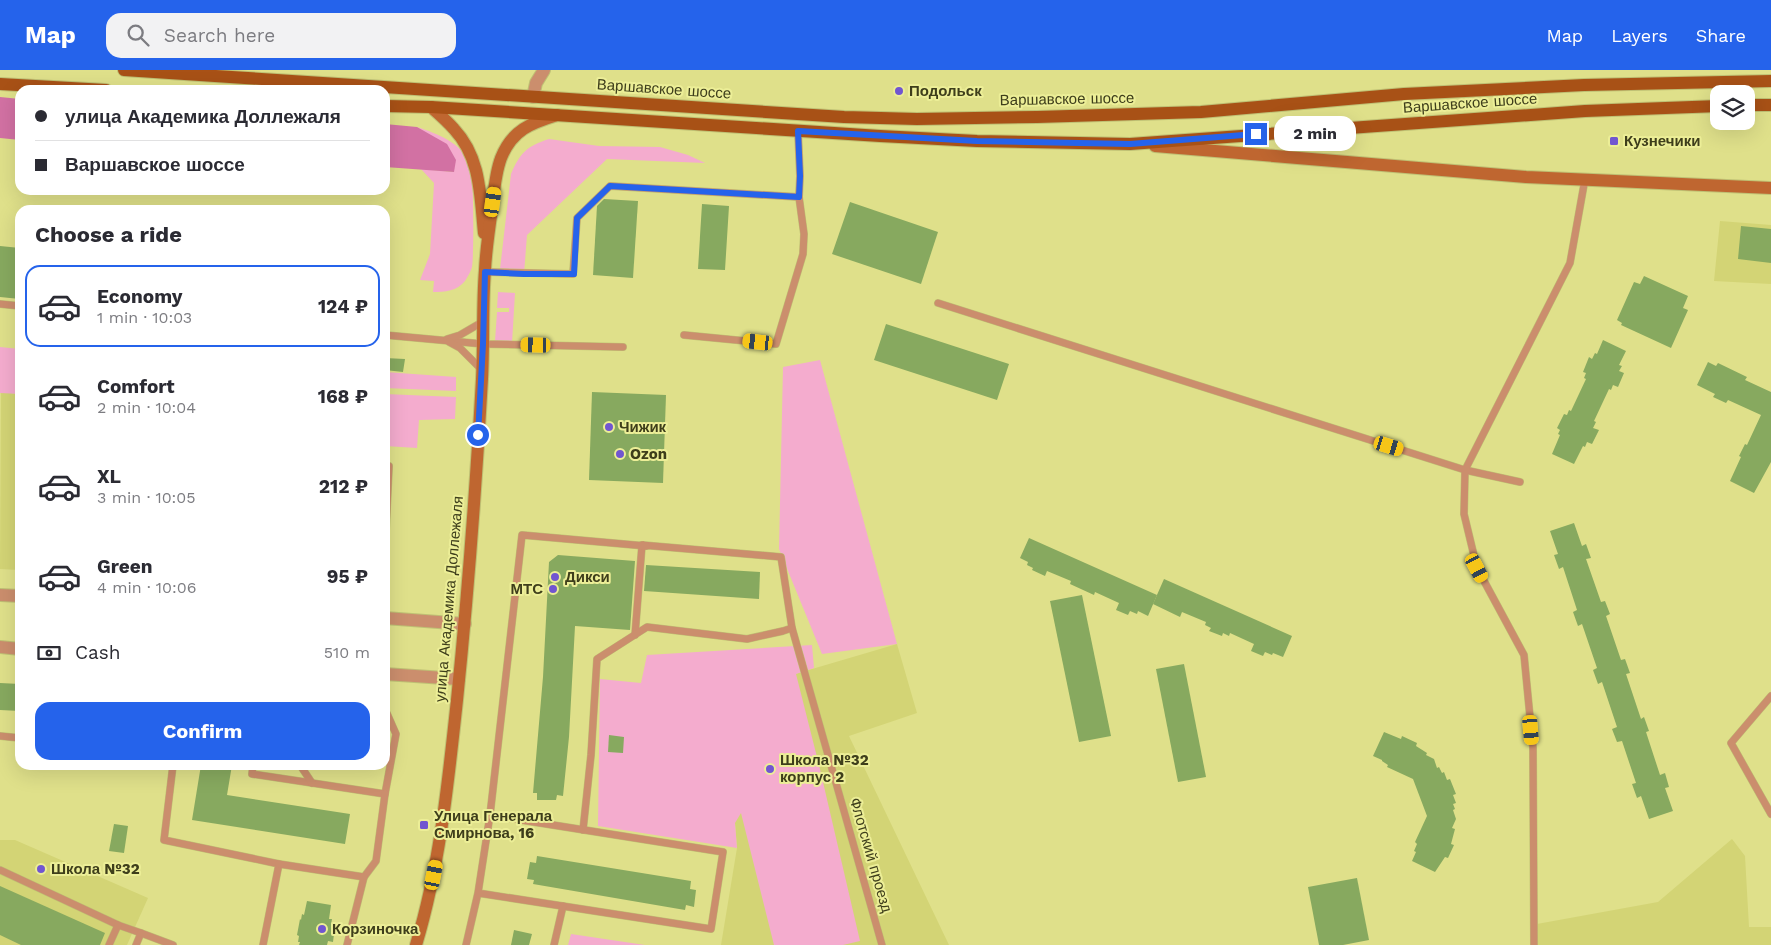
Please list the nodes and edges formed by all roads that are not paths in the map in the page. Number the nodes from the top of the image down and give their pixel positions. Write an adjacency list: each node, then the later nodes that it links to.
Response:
1 (124, 70): 6 (main road, Варшавское шоссе)
2 (544, 70): 8 (street)
3 (1771, 81): 8 (main road, Варшавское шоссе)
4 (0, 84): 5 (main road)
5 (18, 85)
6 (351, 85)
7 (390, 88): 8 (main road, Варшавское шоссе)
8 (533, 97)
9 (1755, 105): 10 (main road)
10 (1771, 105)
11 (390, 106): 13 (main road, Варшавское шоссе)
12 (1710, 106): 16 (main road, Варшавское шоссе)
13 (431, 107): 14 (main road, Варшавское шоссе); 20 (main road, улица Академика Доллежаля)
14 (558, 115): 15 (main road, Варшавское шоссе); 20 (main road, улица Академика Доллежаля)
15 (798, 131): 16 (main road, Варшавское шоссе); 19 (lane)
16 (1130, 144): 17 (main road)
17 (1585, 179): 18 (main road); 32 (lane)
18 (1771, 188)
19 (799, 197): 21 (lane); 27 (lane)
20 (486, 252): 21 (main road, улица Академика Доллежаля)
21 (485, 272): 25 (main road, улица Академика Доллежаля)
22 (938, 303): 32 (lane)
23 (0, 304): 24 (lane)
24 (15, 306)
25 (484, 321): 28 (lane); 29 (main road, улица Академика Доллежаля)
26 (390, 335): 28 (lane)
27 (684, 335)
28 (444, 340): 29 (lane); 31 (lane)
29 (483, 344): 30 (lane); 31 (main road, улица Академика Доллежаля)
30 (623, 347)
31 (482, 370): 38 (main road, улица Академика Доллежаля)
32 (1464, 470): 33 (lane); 75 (lane)
33 (1520, 482)
34 (644, 546): 39 (lane, Флотский проезд); 40 (lane); 57 (lane)
35 (0, 595): 36 (street)
36 (15, 596)
37 (390, 618): 38 (street)
38 (464, 624): 44 (main road, улица Академика Доллежаля)
39 (792, 628): 40 (lane); 74 (lane, Флотский проезд)
40 (635, 634): 58 (lane)
41 (0, 647): 42 (street)
42 (15, 648)
43 (390, 674): 44 (street)
44 (459, 679): 71 (main road, улица Академика Доллежаля)
45 (1771, 696): 56 (lane)
46 (390, 720): 49 (lane)
47 (0, 736): 48 (lane)
48 (15, 738)
49 (390, 767)
50 (172, 770): 59 (lane)
51 (252, 770): 54 (lane)
52 (303, 770): 54 (lane)
53 (389, 770): 55 (lane)
54 (312, 783): 55 (lane)
55 (385, 794): 61 (lane)
56 (1771, 814)
57 (490, 816): 58 (lane); 62 (lane)
58 (583, 830): 63 (lane)
59 (279, 864): 61 (lane); 69 (lane)
60 (0, 870): 64 (lane)
61 (364, 877): 70 (lane)
62 (478, 893): 63 (lane); 72 (lane)
63 (563, 906): 73 (lane)
64 (118, 925): 65 (lane); 66 (lane)
65 (141, 932): 67 (lane); 68 (lane)
66 (109, 945)
67 (136, 945)
68 (172, 945)
69 (263, 945)
70 (347, 945)
71 (416, 945)
72 (466, 945)
73 (554, 945)
74 (882, 945)
75 (1534, 945)

